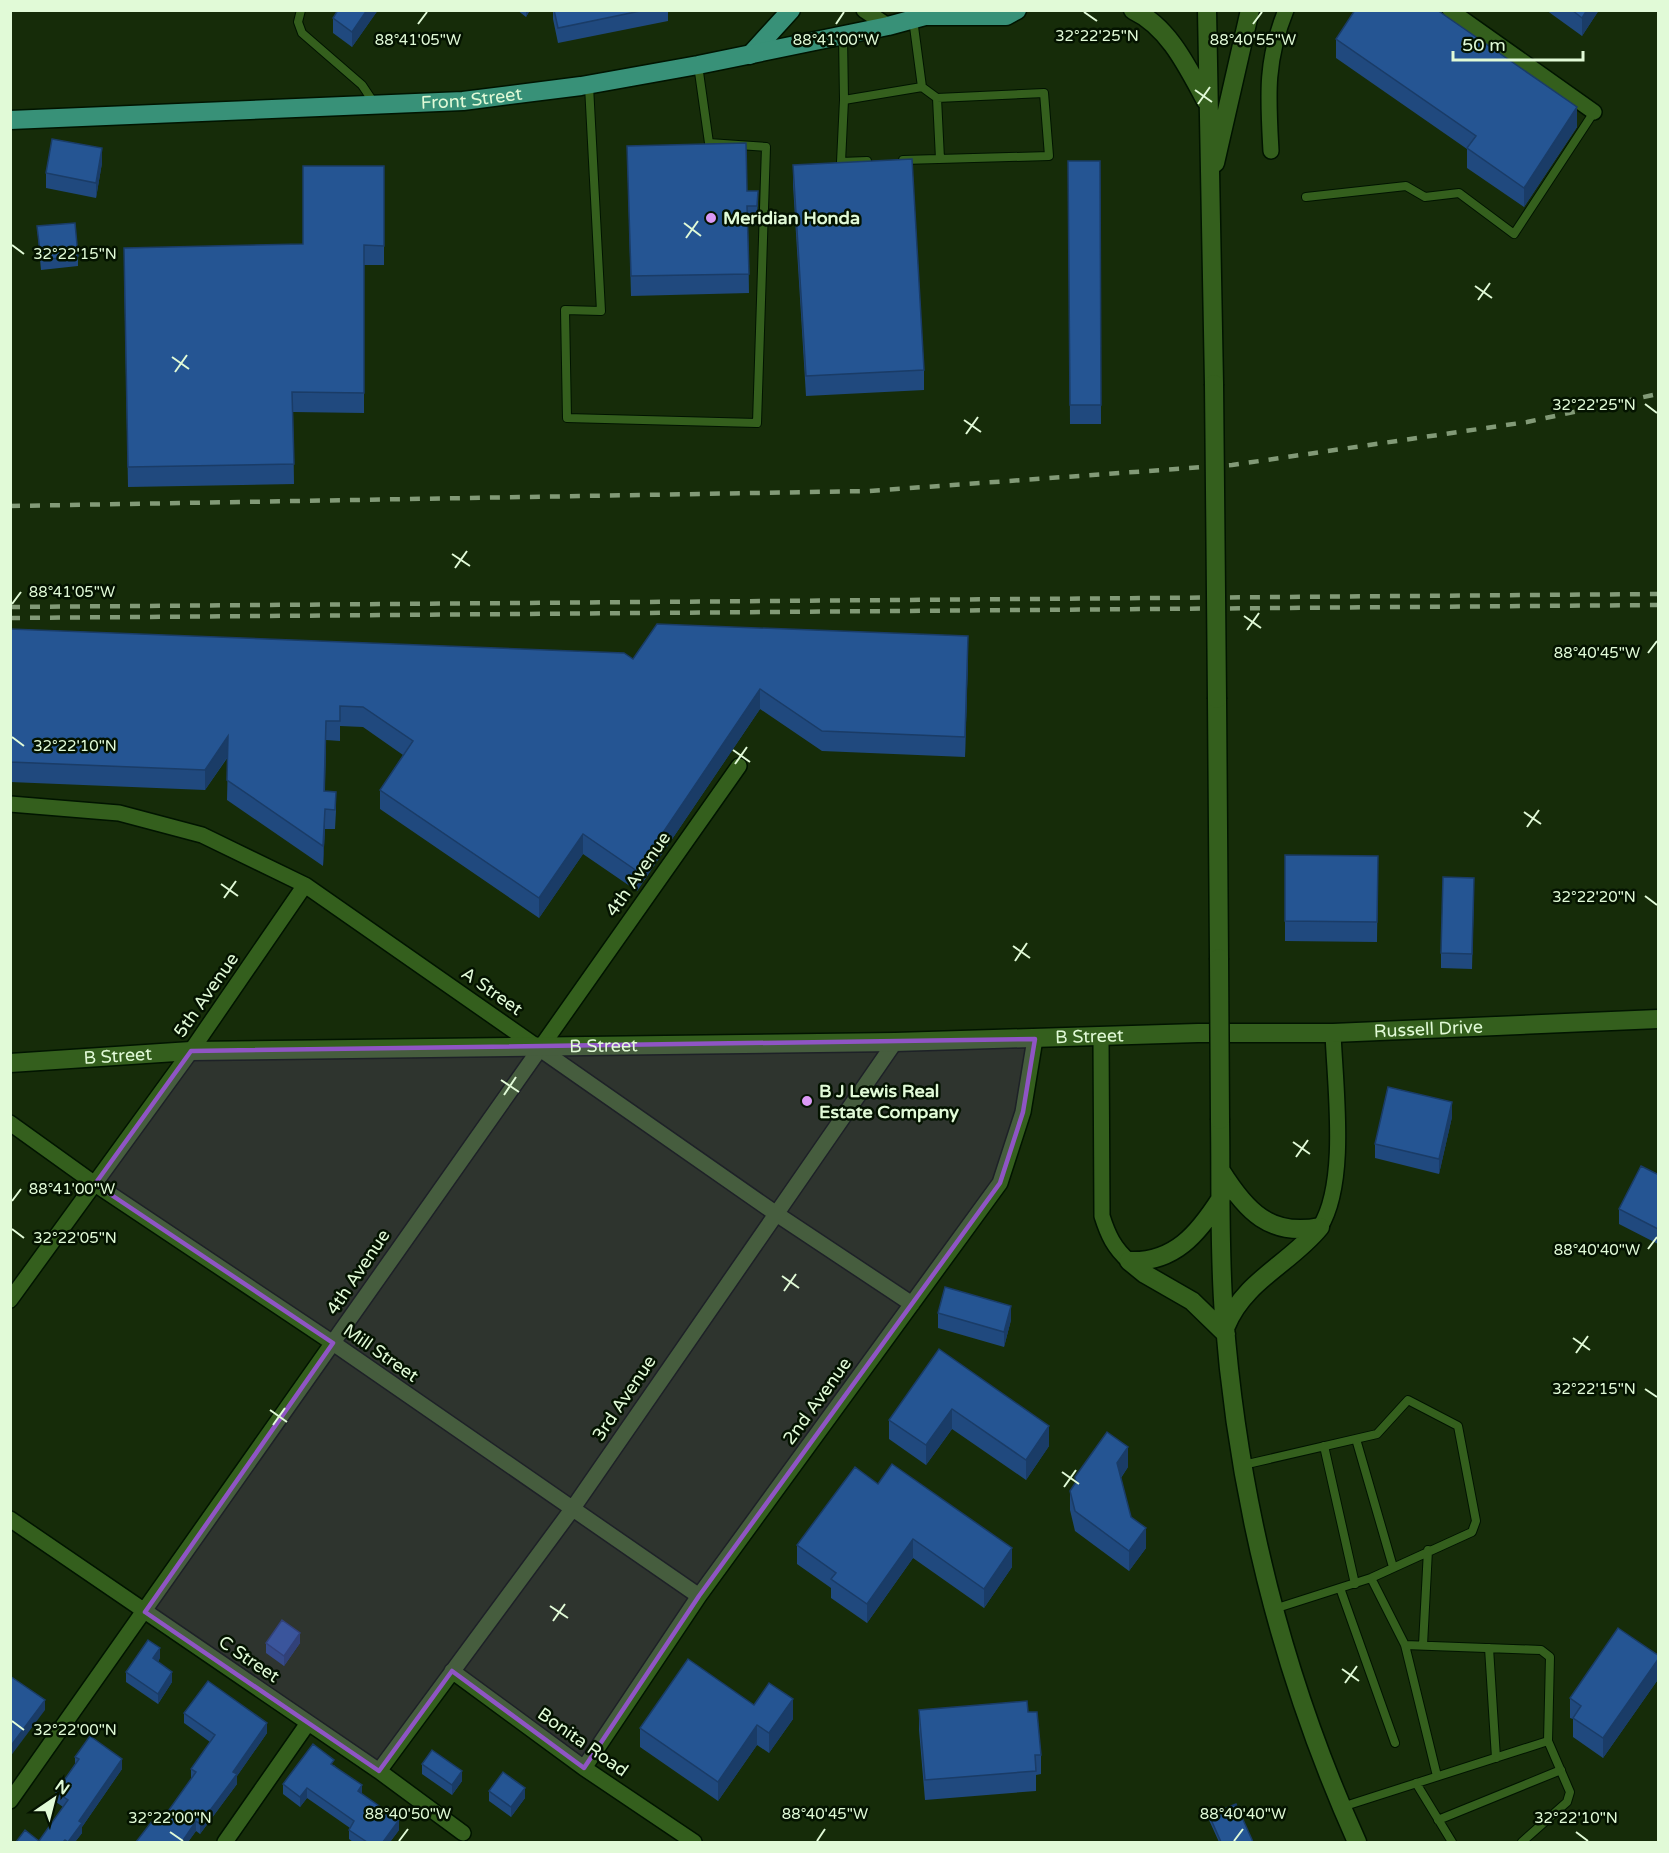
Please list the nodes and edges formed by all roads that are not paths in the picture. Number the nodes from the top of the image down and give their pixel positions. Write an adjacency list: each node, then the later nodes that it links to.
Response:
1 (301, 10): 21 (lane)
2 (790, 10): 14 (main road)
3 (864, 10): 12 (street)
4 (1028, 10): 10 (main road)
5 (1133, 10): 20 (main road)
6 (1207, 10): 20 (main road)
7 (1250, 10): 28 (main road)
8 (1286, 10): 24 (street)
9 (1450, 10): 22 (street)
10 (1012, 13): 11 (main road, Front Street)
11 (924, 14): 12 (main road, Front Street); 17 (lane)
12 (888, 26): 13 (main road, Front Street)
13 (843, 36): 14 (main road, Front Street); 19 (lane)
14 (750, 55): 15 (main road, Front Street)
15 (698, 65): 16 (main road, Front Street); 16 (lane)
16 (589, 85): 21 (main road, Front Street)
17 (922, 87): 18 (lane); 19 (lane)
18 (937, 98): 25 (lane); 25 (lane)
19 (844, 100): 26 (lane)
20 (1207, 102): 28 (main road)
21 (375, 105): 23 (main road, Front Street)
22 (1594, 112): 29 (lane)
23 (10, 120)
24 (1271, 152)
25 (940, 159): 27 (lane)
26 (874, 161)
27 (896, 161)
28 (1210, 188): 43 (main road, bridge)
29 (1306, 197)
30 (739, 766): 39 (street, 4th Avenue)
31 (12, 806): 32 (street, A Street)
32 (305, 885): 39 (street, A Street); 40 (street, 5th Avenue)
33 (1659, 1019): 35 (main road, Russell Drive)
34 (1198, 1033): 35 (main road, Russell Drive); 36 (main road, B Street)
35 (1333, 1033): 47 (street)
36 (1101, 1036): 37 (main road, B Street); 48 (street)
37 (1035, 1039): 38 (main road, B Street); 50 (street, 2nd Avenue)
38 (895, 1042): 39 (main road, B Street); 46 (street, 3rd Avenue)
39 (540, 1047): 40 (main road, B Street); 46 (street, A Street); 52 (street, 4th Avenue)
40 (191, 1051): 41 (main road, B Street); 44 (street, 5th Avenue)
41 (10, 1063)
42 (10, 1123): 44 (street, Mill Street)
43 (1220, 1171): 45 (main road); 47 (main road)
44 (95, 1185): 49 (street, 5th Avenue); 52 (street, Mill Street)
45 (1221, 1198): 48 (main road); 51 (main road)
46 (775, 1213): 50 (street, A Street); 56 (street, 3rd Avenue)
47 (1320, 1227): 51 (main road)
48 (1129, 1261): 51 (main road)
49 (10, 1300)
50 (912, 1304): 63 (street, 2nd Avenue)
51 (1225, 1331): 55 (main road)
52 (333, 1343): 56 (street, Mill Street); 65 (street, 4th Avenue)
53 (1356, 1439): 54 (lane); 58 (lane); 59 (lane)
54 (1324, 1446): 55 (lane); 61 (lane)
55 (1242, 1466): 64 (main road)
56 (573, 1509): 63 (street, Mill Street); 69 (street, 3rd Avenue)
57 (10, 1519): 65 (street, C Street)
58 (1428, 1550): 59 (lane); 67 (lane)
59 (1393, 1567): 60 (lane)
60 (1371, 1578): 61 (lane); 66 (lane)
61 (1355, 1584): 62 (lane)
62 (1340, 1588): 64 (lane); 72 (lane)
63 (699, 1596): 74 (street, 2nd Avenue)
64 (1273, 1610): 80 (main road)
65 (145, 1612): 70 (street, C Street); 79 (street, 4th Avenue)
66 (1405, 1644): 67 (lane); 77 (lane)
67 (1423, 1646): 68 (lane)
68 (1489, 1648): 71 (lane); 73 (lane)
69 (452, 1671): 74 (street, Bonita Road); 76 (street, 3rd Avenue)
70 (308, 1723): 76 (street, C Street); 83 (street)
71 (1548, 1741): 73 (lane); 75 (lane)
72 (1395, 1743)
73 (1496, 1758): 77 (lane)
74 (584, 1768): 84 (street, Bonita Road)
75 (1561, 1770): 81 (lane); 87 (lane)
76 (379, 1772): 82 (street, C Street)
77 (1437, 1776): 78 (lane)
78 (1416, 1783): 80 (lane); 81 (lane)
79 (10, 1801)
80 (1341, 1807): 85 (main road)
81 (1438, 1820): 86 (lane)
82 (463, 1833)
83 (225, 1842)
84 (694, 1842)
85 (1357, 1842)
86 (1452, 1842)
87 (1522, 1842)

